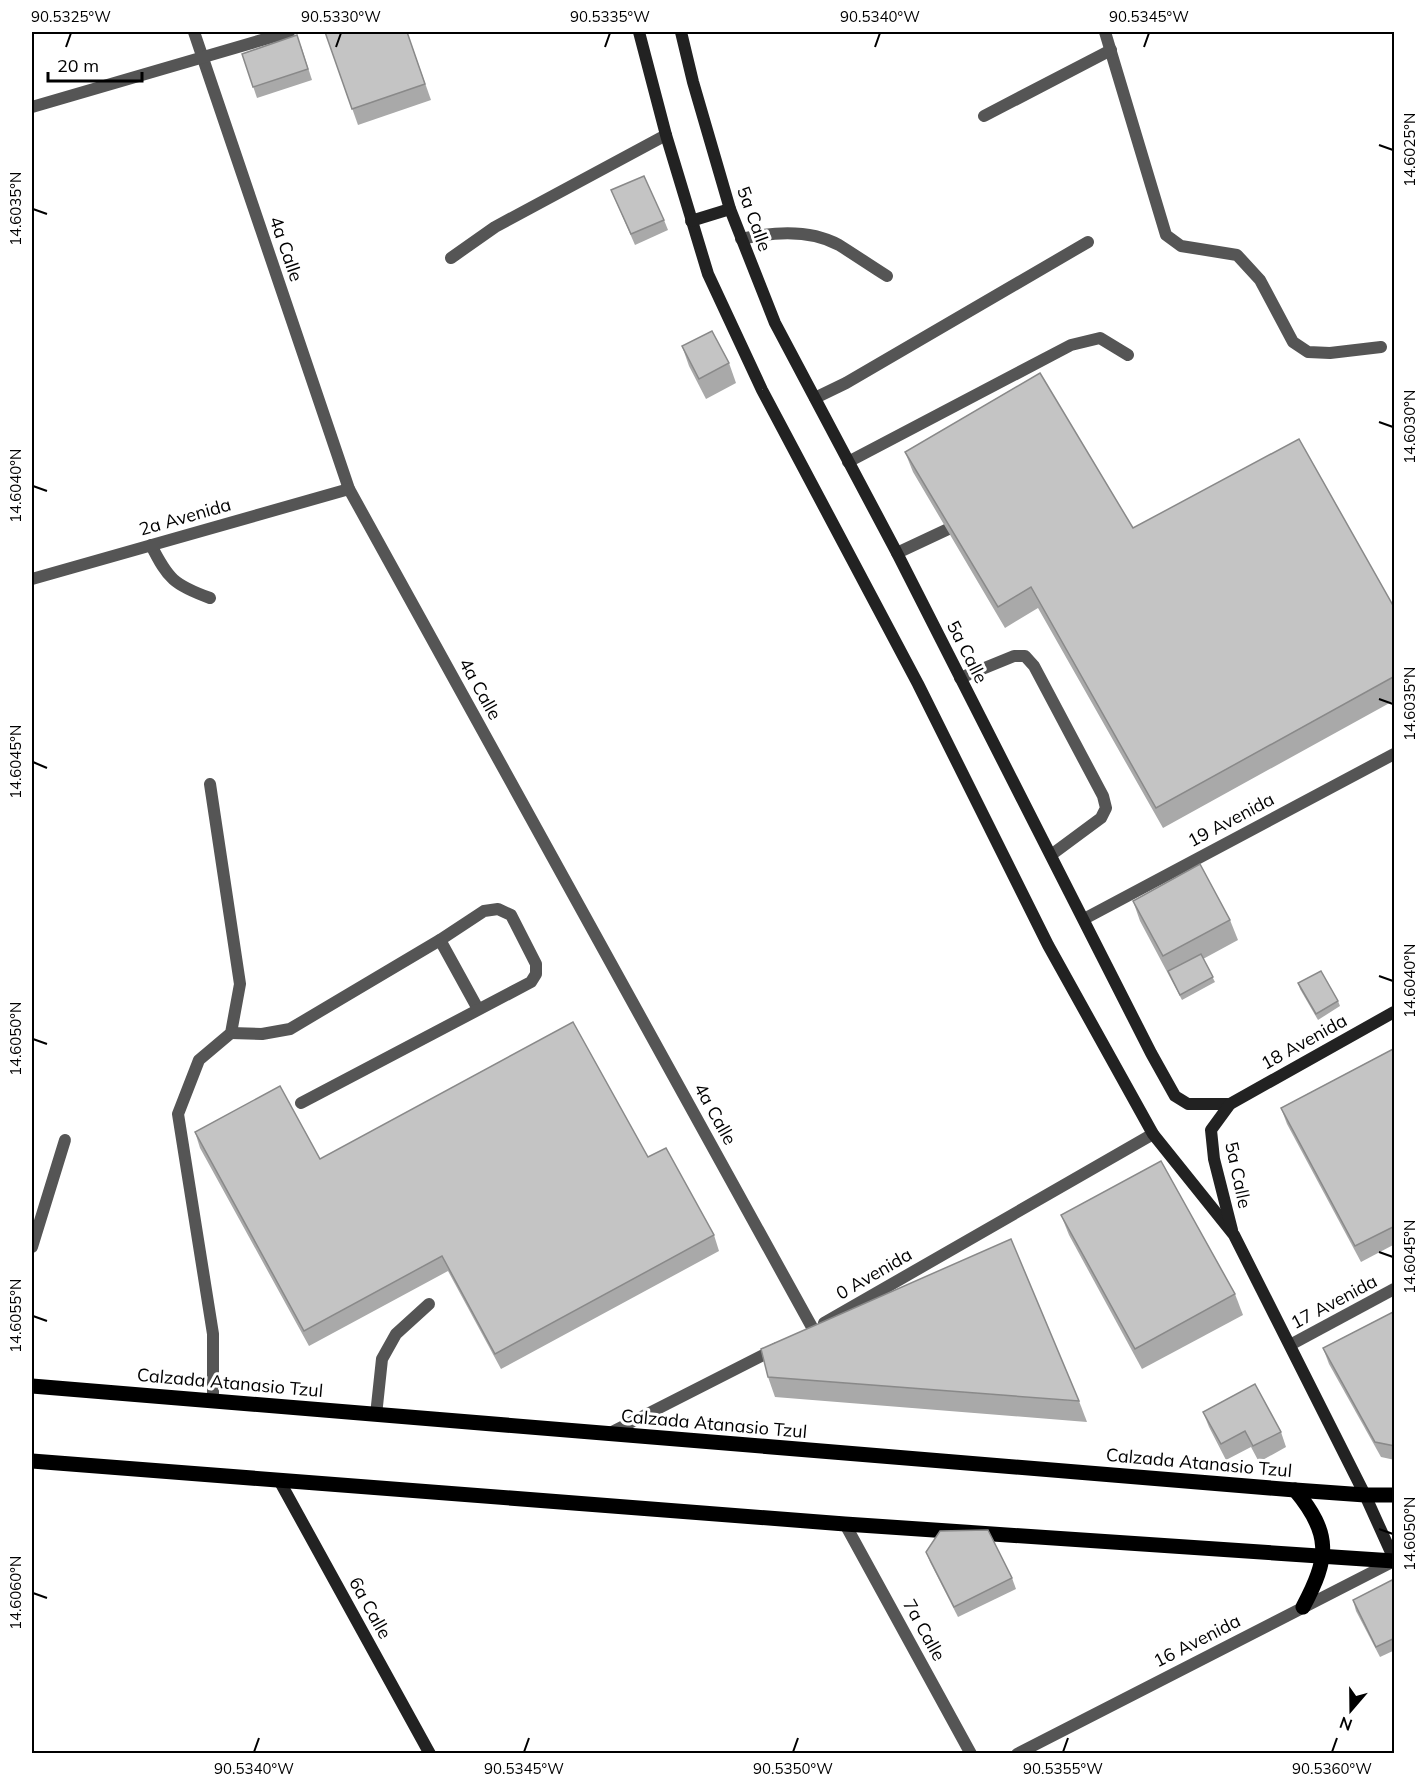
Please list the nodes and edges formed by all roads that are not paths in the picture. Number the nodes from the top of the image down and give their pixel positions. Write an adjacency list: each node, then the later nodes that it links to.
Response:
1 (194, 32): 7 (street, 4a Calle)
2 (289, 32): 7 (street)
3 (639, 32): 10 (main road, 5a Calle)
4 (681, 32): 11 (main road, 5a Calle)
5 (1105, 32): 6 (street)
6 (1111, 50): 9 (street); 17 (street)
7 (202, 57): 8 (street); 21 (street, 4a Calle)
8 (32, 107)
9 (984, 116)
10 (666, 135): 12 (main road, 5a Calle); 15 (street)
11 (730, 209): 12 (main road); 13 (main road, 5a Calle)
12 (691, 221): 38 (main road, 5a Calle)
13 (741, 239): 16 (street); 19 (main road, 5a Calle)
14 (1088, 242): 19 (street)
15 (451, 258)
16 (887, 276)
17 (1381, 346)
18 (1128, 355): 20 (street)
19 (815, 398): 20 (main road, 5a Calle)
20 (848, 462): 24 (main road, 5a Calle)
21 (349, 489): 23 (street, 2a Avenida); 44 (street, 4a Calle)
22 (968, 519): 24 (street)
23 (151, 545): 25 (street, 2a Avenida); 26 (street)
24 (897, 553): 27 (main road, 5a Calle)
25 (32, 579)
26 (210, 598)
27 (960, 678): 30 (main road, 5a Calle); 30 (street)
28 (1395, 753): 31 (street, 19 Avenida)
29 (210, 784): 35 (street)
30 (1051, 855): 31 (main road, 5a Calle)
31 (1084, 919): 37 (main road, 5a Calle)
32 (440, 940): 33 (street); 33 (street); 35 (street)
33 (478, 1009): 36 (street)
34 (1395, 1012): 37 (main road, 18 Avenida)
35 (231, 1033): 47 (street)
36 (301, 1103)
37 (1230, 1104): 40 (main road, 5a Calle)
38 (1154, 1134): 40 (main road, 5a Calle); 44 (street, 0 Avenida)
39 (64, 1140): 41 (street)
40 (1234, 1235): 45 (main road, 5a Calle)
41 (32, 1247)
42 (1395, 1289): 45 (street, 17 Avenida)
43 (429, 1304): 48 (street)
44 (803, 1335): 49 (street, 0 Avenida)
45 (1290, 1346): 53 (main road, 5a Calle)
46 (32, 1386): 47 (main road, Calzada Atanasio Tzul)
47 (213, 1401): 48 (main road, Calzada Atanasio Tzul)
48 (376, 1415): 49 (main road, Calzada Atanasio Tzul)
49 (607, 1435): 52 (main road, Calzada Atanasio Tzul)
50 (32, 1461): 51 (main road)
51 (279, 1480): 55 (main road); 59 (main road, 6a Calle)
52 (1294, 1490): 53 (main road, Calzada Atanasio Tzul); 56 (main road)
53 (1365, 1495): 54 (main road, Calzada Atanasio Tzul); 57 (main road, 5a Calle)
54 (1395, 1495)
55 (846, 1524): 56 (main road); 60 (street, 7a Calle)
56 (1322, 1557): 57 (main road); 58 (main road)
57 (1395, 1560): 58 (street, 16 Avenida)
58 (1303, 1607): 61 (street, 16 Avenida)
59 (430, 1754)
60 (971, 1754)
61 (1017, 1754)

